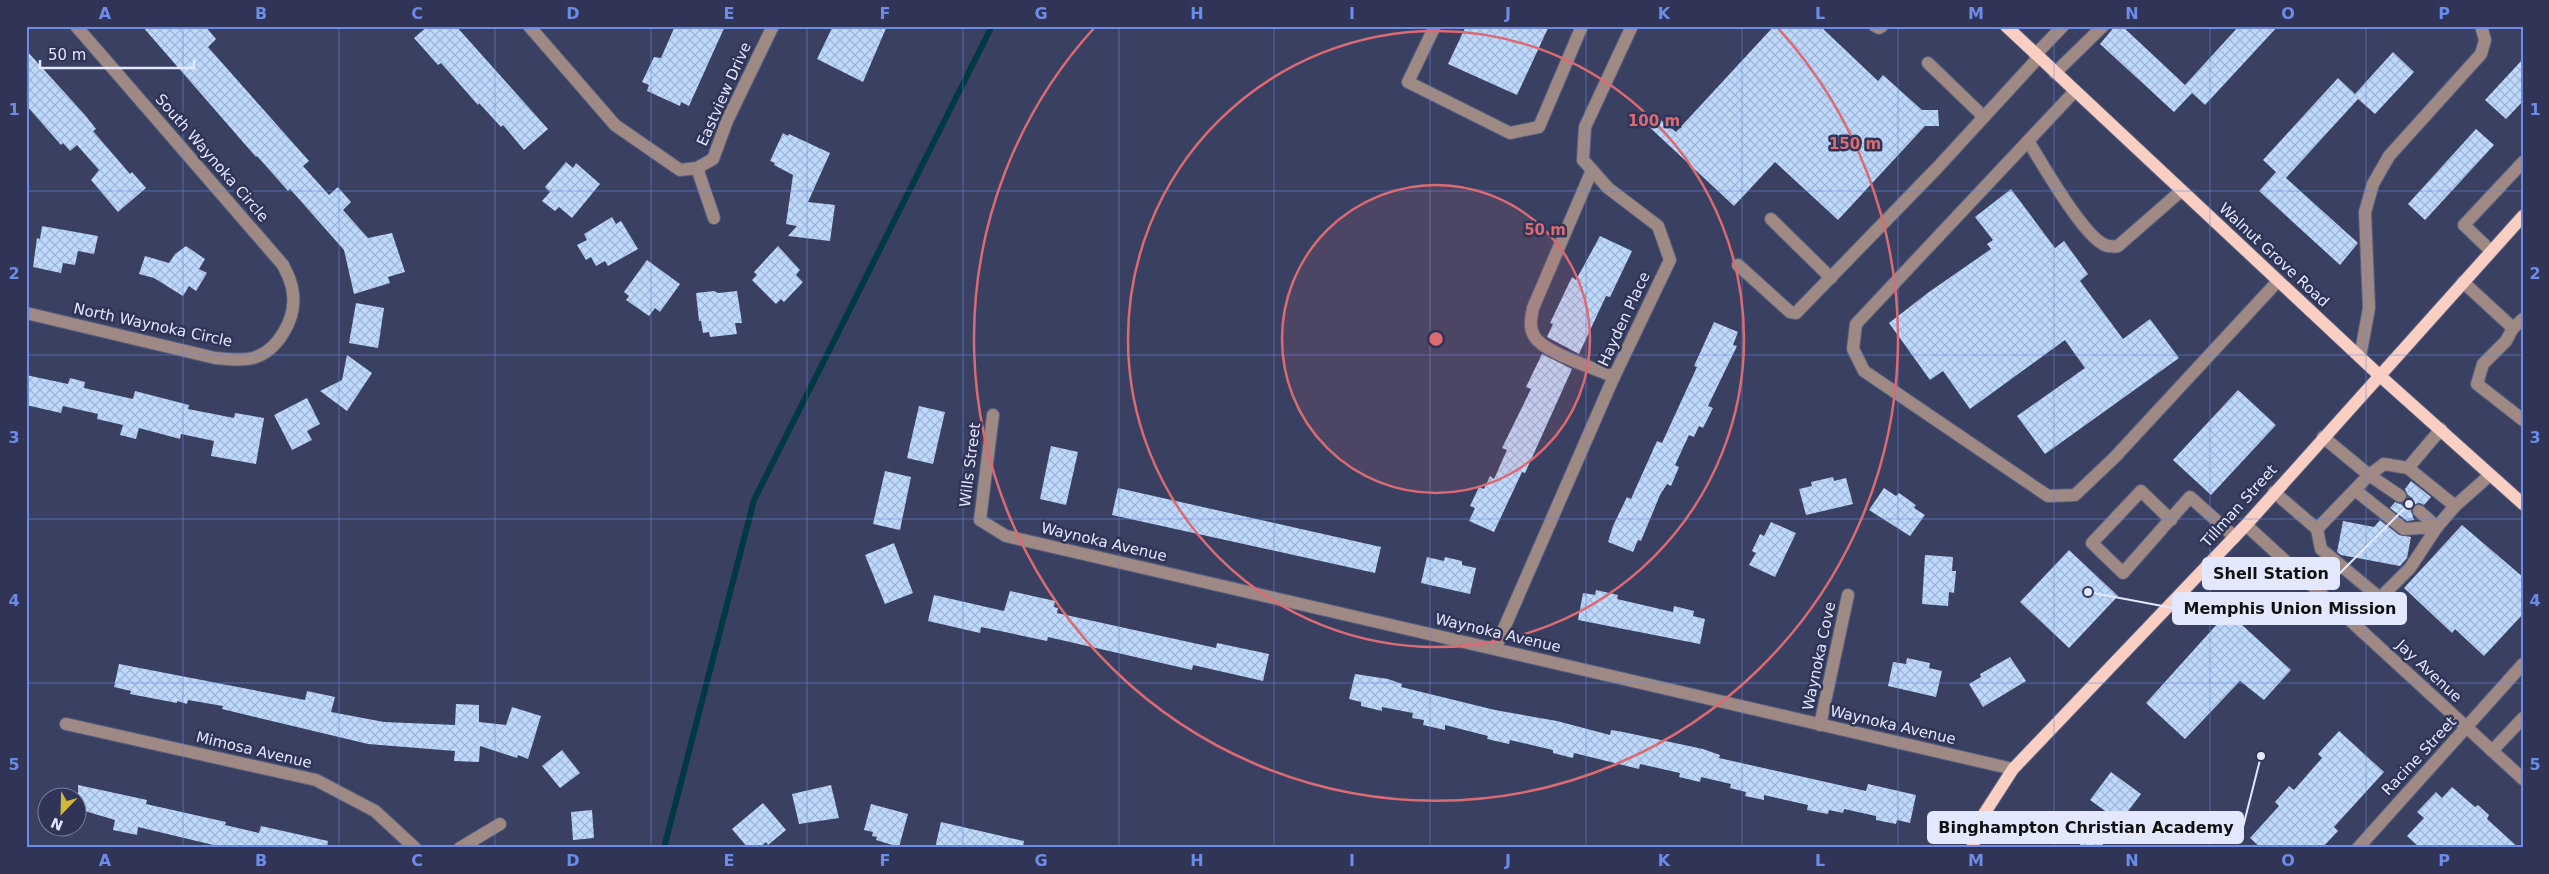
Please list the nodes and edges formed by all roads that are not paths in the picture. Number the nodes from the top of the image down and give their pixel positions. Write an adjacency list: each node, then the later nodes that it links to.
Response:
1 (76, 26): 33 (street, South Waynoka Circle)
2 (529, 26): 20 (street)
3 (773, 26): 20 (street, Eastview Drive)
4 (1435, 26): 5 (street)
5 (1582, 26)
6 (1632, 26): 21 (street, Hayden Place)
7 (1875, 26): 8 (street)
8 (1882, 26)
9 (2006, 26): 13 (main road, Walnut Grove Road)
10 (2063, 26): 13 (street)
11 (2103, 26): 15 (street)
12 (2481, 26): 35 (street)
13 (2037, 56): 15 (main road, Walnut Grove Road); 17 (street)
14 (1928, 63): 17 (street)
15 (2055, 74): 16 (main road, Walnut Grove Road)
16 (2075, 92): 18 (street); 22 (main road, Walnut Grove Road)
17 (1984, 117): 28 (street)
18 (2028, 141): 22 (street); 29 (street)
19 (2523, 162): 26 (street)
20 (697, 168): 24 (street)
21 (1592, 170): 37 (street, Hayden Place); 37 (street)
22 (2181, 191): 29 (main road, Walnut Grove Road)
23 (2523, 216): 26 (main road, Tillman Street)
24 (714, 218)
25 (1771, 219): 28 (street)
26 (2491, 251): 30 (main road, Tillman Street)
27 (1738, 265): 28 (street)
28 (1831, 278)
29 (2278, 281): 35 (main road, Walnut Grove Road)
30 (2463, 282): 34 (street); 36 (main road, Tillman Street)
31 (26, 313): 33 (street, North Waynoka Circle)
32 (2523, 319): 34 (street)
33 (288, 323)
34 (2513, 328): 39 (street)
35 (2360, 357): 36 (main road, Walnut Grove Road)
36 (2379, 374): 40 (main road, Walnut Grove Road); 41 (main road, Tillman Street)
37 (1614, 377): 58 (street, Hayden Place)
38 (993, 415): 51 (street, Wills Street)
39 (2523, 420)
40 (2441, 429): 42 (street); 44 (main road, Walnut Grove Road)
41 (2323, 437): 43 (street); 46 (main road, Tillman Street)
42 (2408, 468): 43 (street); 49 (street)
43 (2369, 475): 45 (street); 47 (street)
44 (2490, 475): 48 (main road, Walnut Grove Road); 49 (street)
45 (2355, 490): 54 (street); 55 (street)
46 (2274, 492): 53 (main road, Tillman Street); 55 (street)
47 (2400, 496)
48 (2523, 504)
49 (2455, 506): 54 (street)
50 (2419, 511): 54 (street)
51 (980, 520): 58 (street, Waynoka Avenue)
52 (2171, 520): 52 (street); 56 (street)
53 (2246, 525): 56 (main road, Tillman Street); 63 (street, Jay Avenue)
54 (2437, 527): 55 (street)
55 (2317, 529)
56 (2235, 537): 65 (main road, Tillman Street)
57 (1848, 595): 62 (street, Waynoka Cove)
58 (1495, 650): 62 (street, Waynoka Avenue)
59 (2523, 664): 63 (street, Racine Street)
60 (2523, 718): 64 (street)
61 (66, 724): 68 (street, Mimosa Avenue)
62 (1820, 725): 65 (street, Waynoka Avenue)
63 (2467, 728): 64 (street, Jay Avenue); 71 (street, Racine Street)
64 (2492, 751): 66 (street, Jay Avenue)
65 (2013, 768): 70 (main road, Tillman Street)
66 (2523, 779)
67 (500, 824): 69 (street)
68 (415, 848)
69 (460, 848)
70 (1972, 848)
71 (2358, 848)

